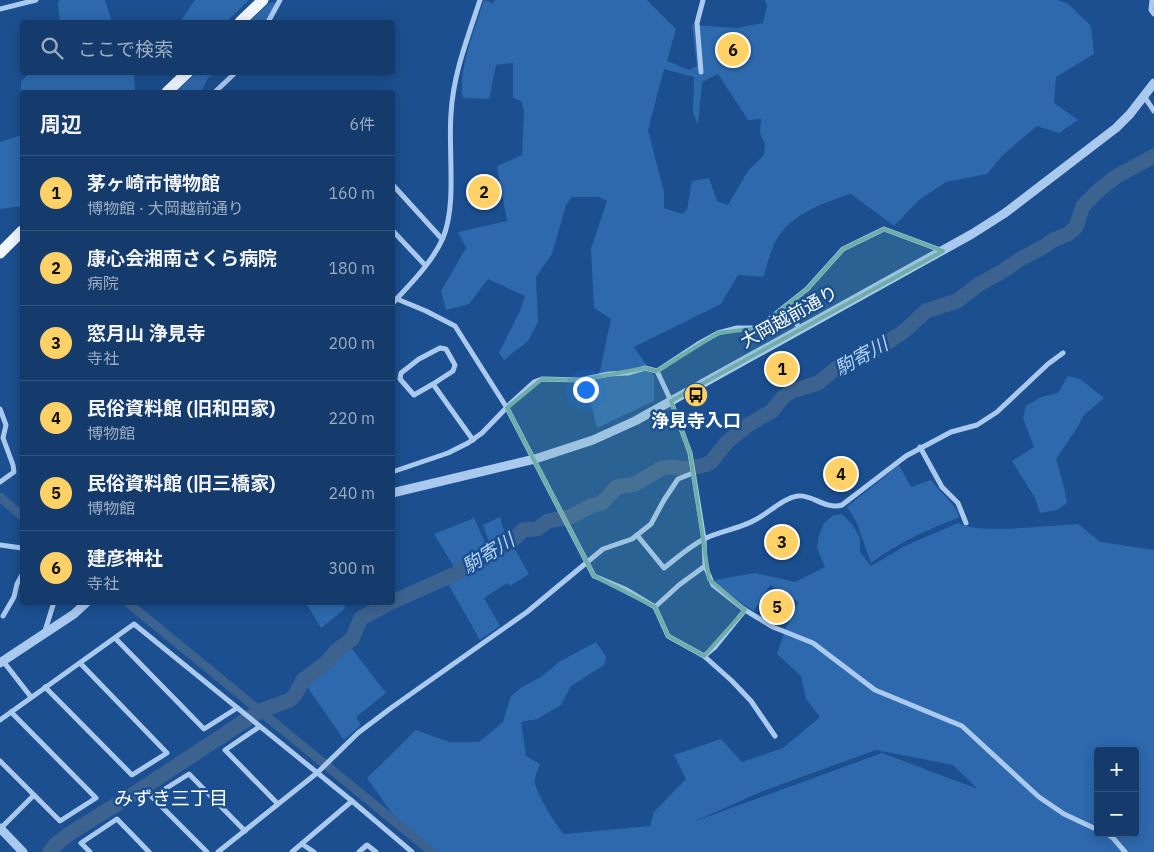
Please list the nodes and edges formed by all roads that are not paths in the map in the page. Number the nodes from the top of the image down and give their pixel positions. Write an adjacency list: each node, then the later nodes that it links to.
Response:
1 (36, 0): 7 (street)
2 (263, 0): 9 (main road)
3 (280, 0): 10 (street)
4 (480, 0): 22 (street)
5 (703, 0): 11 (street)
6 (1152, 0): 8 (street)
7 (0, 9)
8 (1154, 14)
9 (242, 20)
10 (269, 20)
11 (701, 72)
12 (185, 75): 15 (main road)
13 (233, 75): 16 (street)
14 (1154, 83): 17 (street, 大岡越前通り)
15 (169, 90)
16 (217, 90)
17 (1144, 96): 18 (street); 23 (street, 大岡越前通り)
18 (1154, 111)
19 (395, 189): 22 (street)
20 (20, 233): 24 (main road)
21 (395, 233): 25 (street)
22 (442, 239): 25 (street)
23 (943, 251): 27 (street); 28 (street, 大岡越前通り)
24 (0, 252)
25 (425, 265): 26 (street)
26 (397, 299): 34 (street)
27 (786, 305): 28 (street); 30 (street)
28 (800, 330): 32 (street, 大岡越前通り)
29 (1063, 353): 36 (street)
30 (657, 371): 32 (street); 34 (street)
31 (433, 384): 31 (street); 35 (street)
32 (671, 401): 37 (street, 大岡越前通り); 38 (street)
33 (0, 408): 40 (street)
34 (507, 408): 35 (street); 37 (street)
35 (473, 440): 39 (street)
36 (920, 447): 42 (street); 44 (street)
37 (535, 459): 41 (street, 大岡越前通り); 47 (street)
38 (693, 469): 43 (street); 44 (street)
39 (395, 471)
40 (0, 482)
41 (395, 492)
42 (966, 522)
43 (637, 535): 44 (street); 47 (street)
44 (704, 539): 48 (street)
45 (0, 545): 46 (street)
46 (20, 548)
47 (586, 564): 52 (street); 68 (street)
48 (705, 566): 52 (street); 53 (street)
49 (20, 579): 54 (street)
50 (53, 605): 55 (street)
51 (84, 605): 55 (street)
52 (655, 607): 57 (street)
53 (745, 610): 57 (street); 73 (street)
54 (3, 616)
55 (44, 634): 58 (street)
56 (115, 638): 59 (street); 62 (street); 62 (street)
57 (704, 656): 66 (street)
58 (2, 662): 61 (street)
59 (80, 663): 60 (street); 60 (street)
60 (45, 687): 61 (street)
61 (31, 697): 63 (street)
62 (237, 708): 65 (street)
63 (11, 712): 64 (street); 69 (street)
64 (0, 720)
65 (259, 727): 68 (street); 71 (street)
66 (775, 736)
67 (0, 761): 69 (street)
68 (317, 773): 70 (street); 71 (street)
69 (34, 795): 72 (street)
70 (352, 801): 76 (street); 86 (street)
71 (278, 804): 74 (street)
72 (0, 828): 77 (street)
73 (1094, 828)
74 (245, 831): 80 (street); 81 (street)
75 (1112, 837): 87 (street)
76 (302, 844): 82 (street); 83 (street)
77 (23, 852)
78 (90, 852): 79 (street)
79 (149, 852)
80 (207, 852)
81 (218, 852)
82 (292, 852)
83 (314, 852)
84 (359, 852): 85 (street)
85 (376, 852)
86 (412, 852)
87 (1125, 852)

